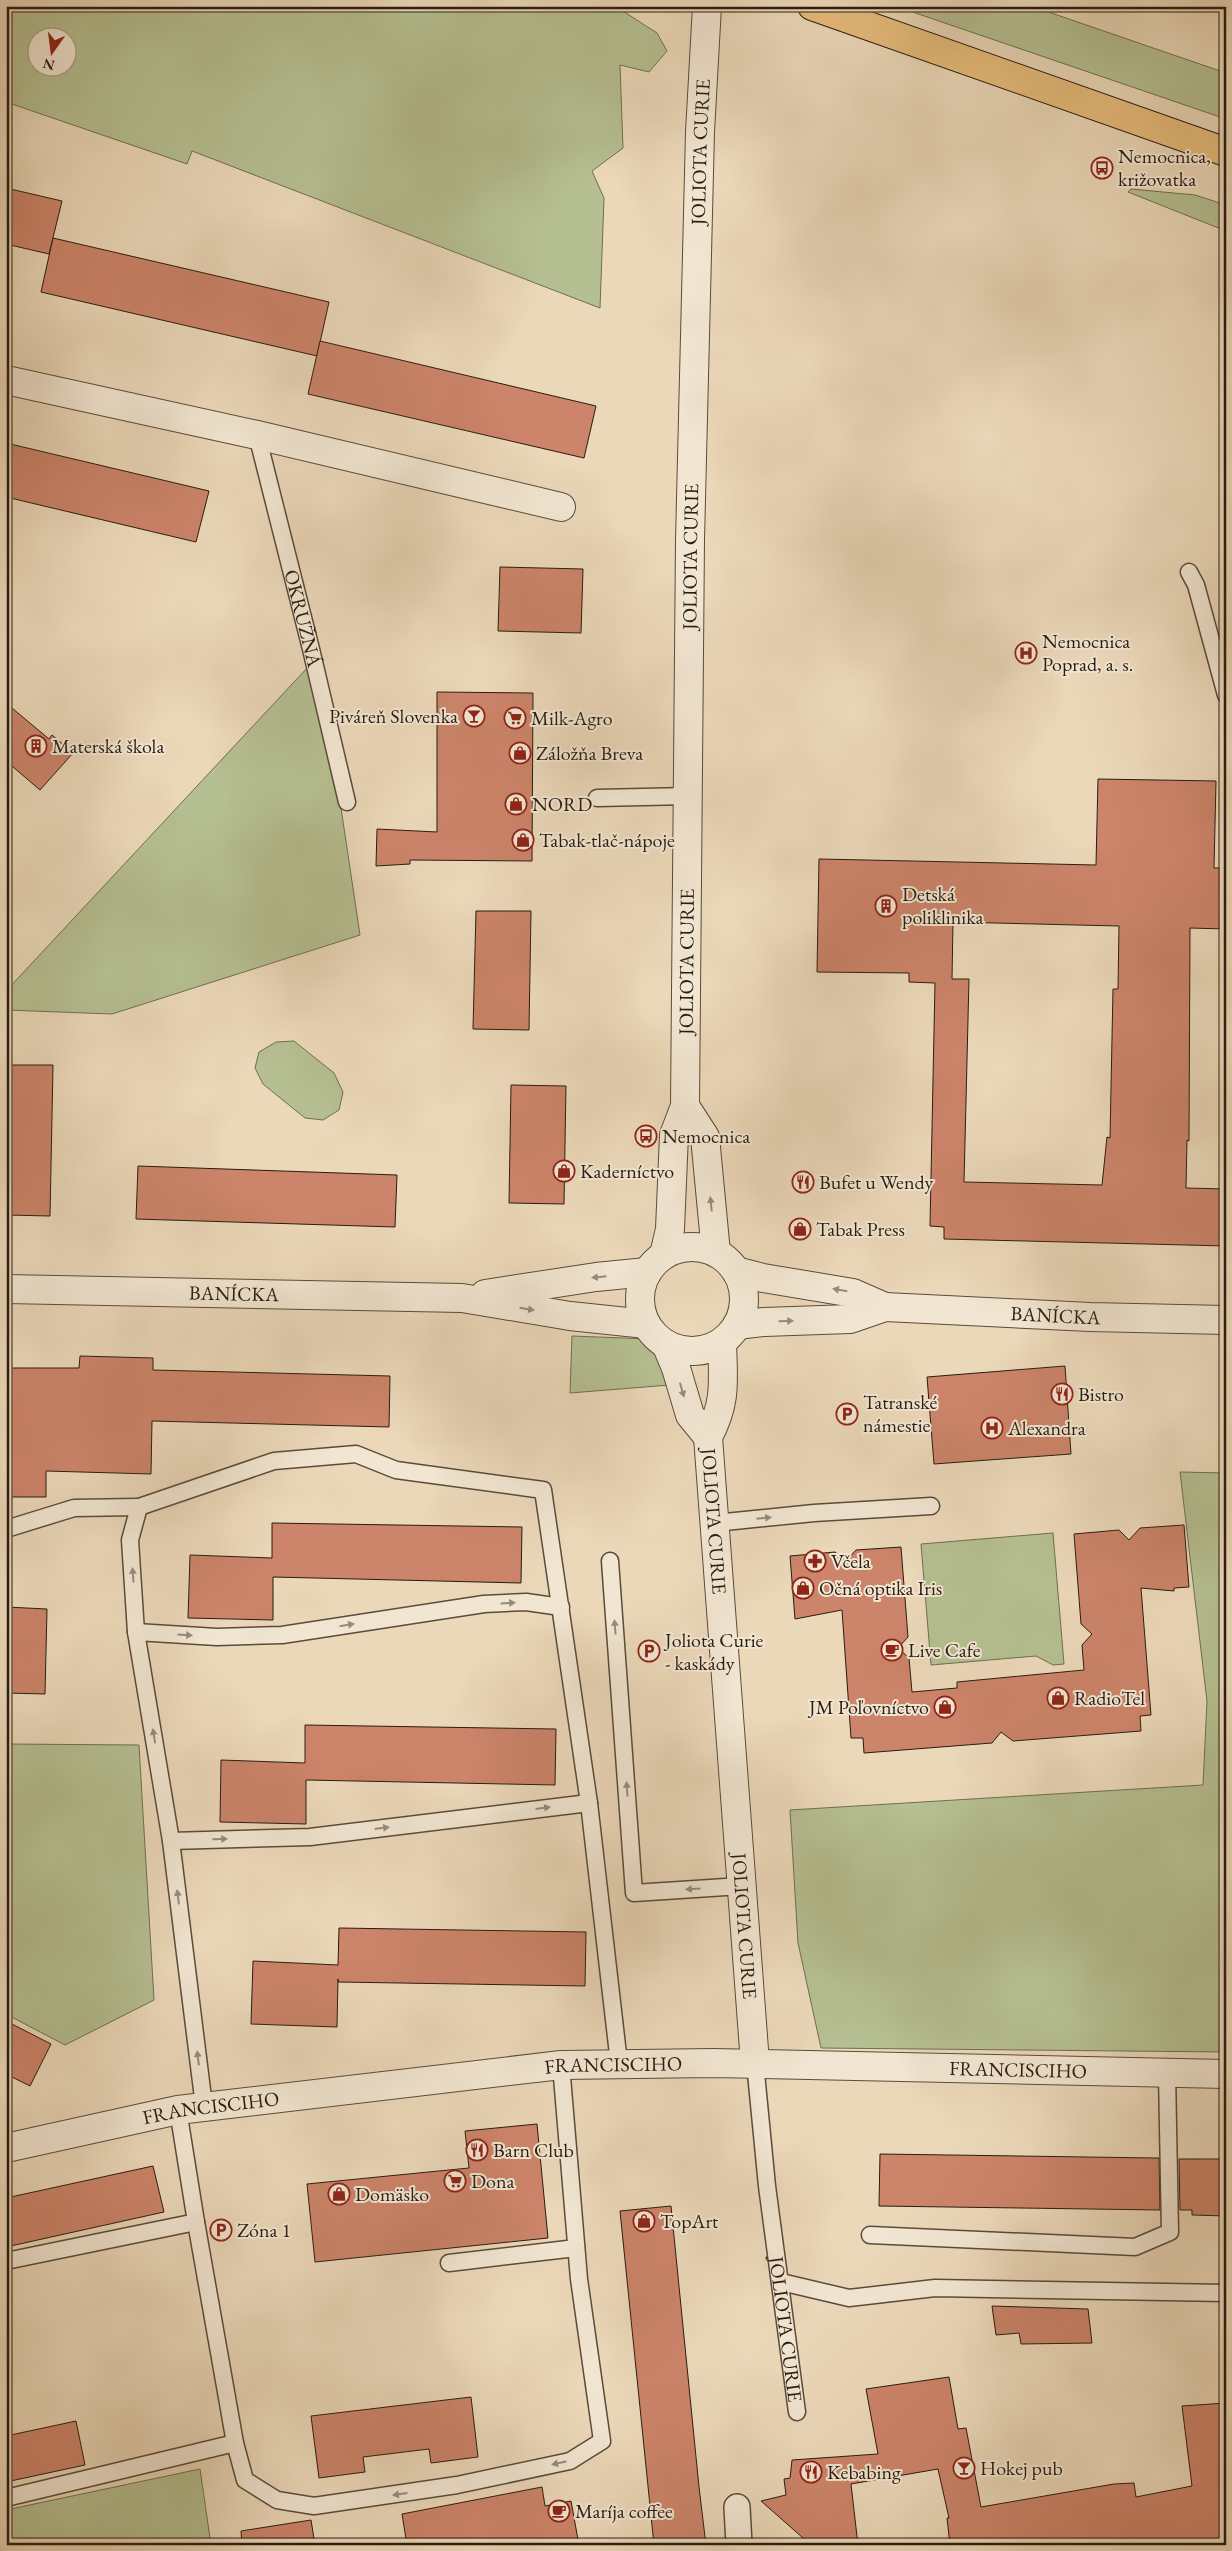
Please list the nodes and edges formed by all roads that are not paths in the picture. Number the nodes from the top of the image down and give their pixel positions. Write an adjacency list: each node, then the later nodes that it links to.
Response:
1 (707, 6): 9 (street, JOLIOTA CURIE)
2 (812, 6): 3 (main road)
3 (1226, 152)
4 (6, 380): 5 (street)
5 (257, 435): 6 (street); 11 (lane, OKRUŽNÁ)
6 (562, 507)
7 (1189, 572): 8 (lane)
8 (1226, 695)
9 (689, 796): 10 (lane); 12 (street, JOLIOTA CURIE)
10 (597, 798)
11 (346, 802)
12 (685, 1106): 13 (street, one-way to 12); 14 (street, JOLIOTA CURIE)
13 (716, 1253): 14 (street); 15 (street)
14 (656, 1264): 17 (street, BANÍCKA, one-way to 17); 20 (street)
15 (736, 1271): 18 (street, BANÍCKA, one-way to 15); 21 (street)
16 (6, 1289): 17 (street, BANÍCKA)
17 (462, 1298): 20 (street, BANÍCKA, one-way to 20)
18 (885, 1307): 19 (street, BANÍCKA); 21 (street, BANÍCKA, one-way to 18)
19 (1226, 1320)
20 (646, 1324): 22 (street)
21 (730, 1334): 22 (street); 23 (street, JOLIOTA CURIE)
22 (666, 1344): 23 (street, JOLIOTA CURIE, one-way to 23)
23 (708, 1437): 26 (street, JOLIOTA CURIE)
24 (931, 1506): 26 (lane, one-way to 24)
25 (139, 1507): 27 (lane); 29 (lane); 30 (lane, one-way to 25)
26 (715, 1523): 33 (street, JOLIOTA CURIE)
27 (6, 1529)
28 (610, 1560): 33 (lane, one-way to 28)
29 (561, 1607): 30 (lane, one-way to 29); 31 (lane)
30 (136, 1632): 32 (lane, one-way to 30)
31 (589, 1803): 32 (lane, one-way to 31); 34 (lane)
32 (171, 1841): 39 (lane, one-way to 32)
33 (741, 1886): 35 (street, JOLIOTA CURIE)
34 (619, 2063): 35 (street, FRANCISCIHO); 36 (street, FRANCISCIHO)
35 (755, 2064): 37 (street, FRANCISCIHO); 47 (lane, JOLIOTA CURIE)
36 (561, 2065): 39 (street, FRANCISCIHO); 44 (lane)
37 (1167, 2072): 38 (street, FRANCISCIHO); 43 (lane)
38 (1226, 2074)
39 (204, 2106): 40 (street, FRANCISCIHO)
40 (178, 2110): 41 (street, FRANCISCIHO); 42 (lane)
41 (6, 2148)
42 (196, 2222): 45 (lane); 50 (lane)
43 (870, 2235)
44 (576, 2248): 46 (lane); 50 (lane, one-way to 50)
45 (6, 2261)
46 (450, 2263)
47 (781, 2282): 48 (lane); 49 (lane, JOLIOTA CURIE)
48 (1226, 2293)
49 (797, 2412)
50 (235, 2443): 51 (lane)
51 (6, 2498)
52 (737, 2507): 53 (street)
53 (739, 2545)

